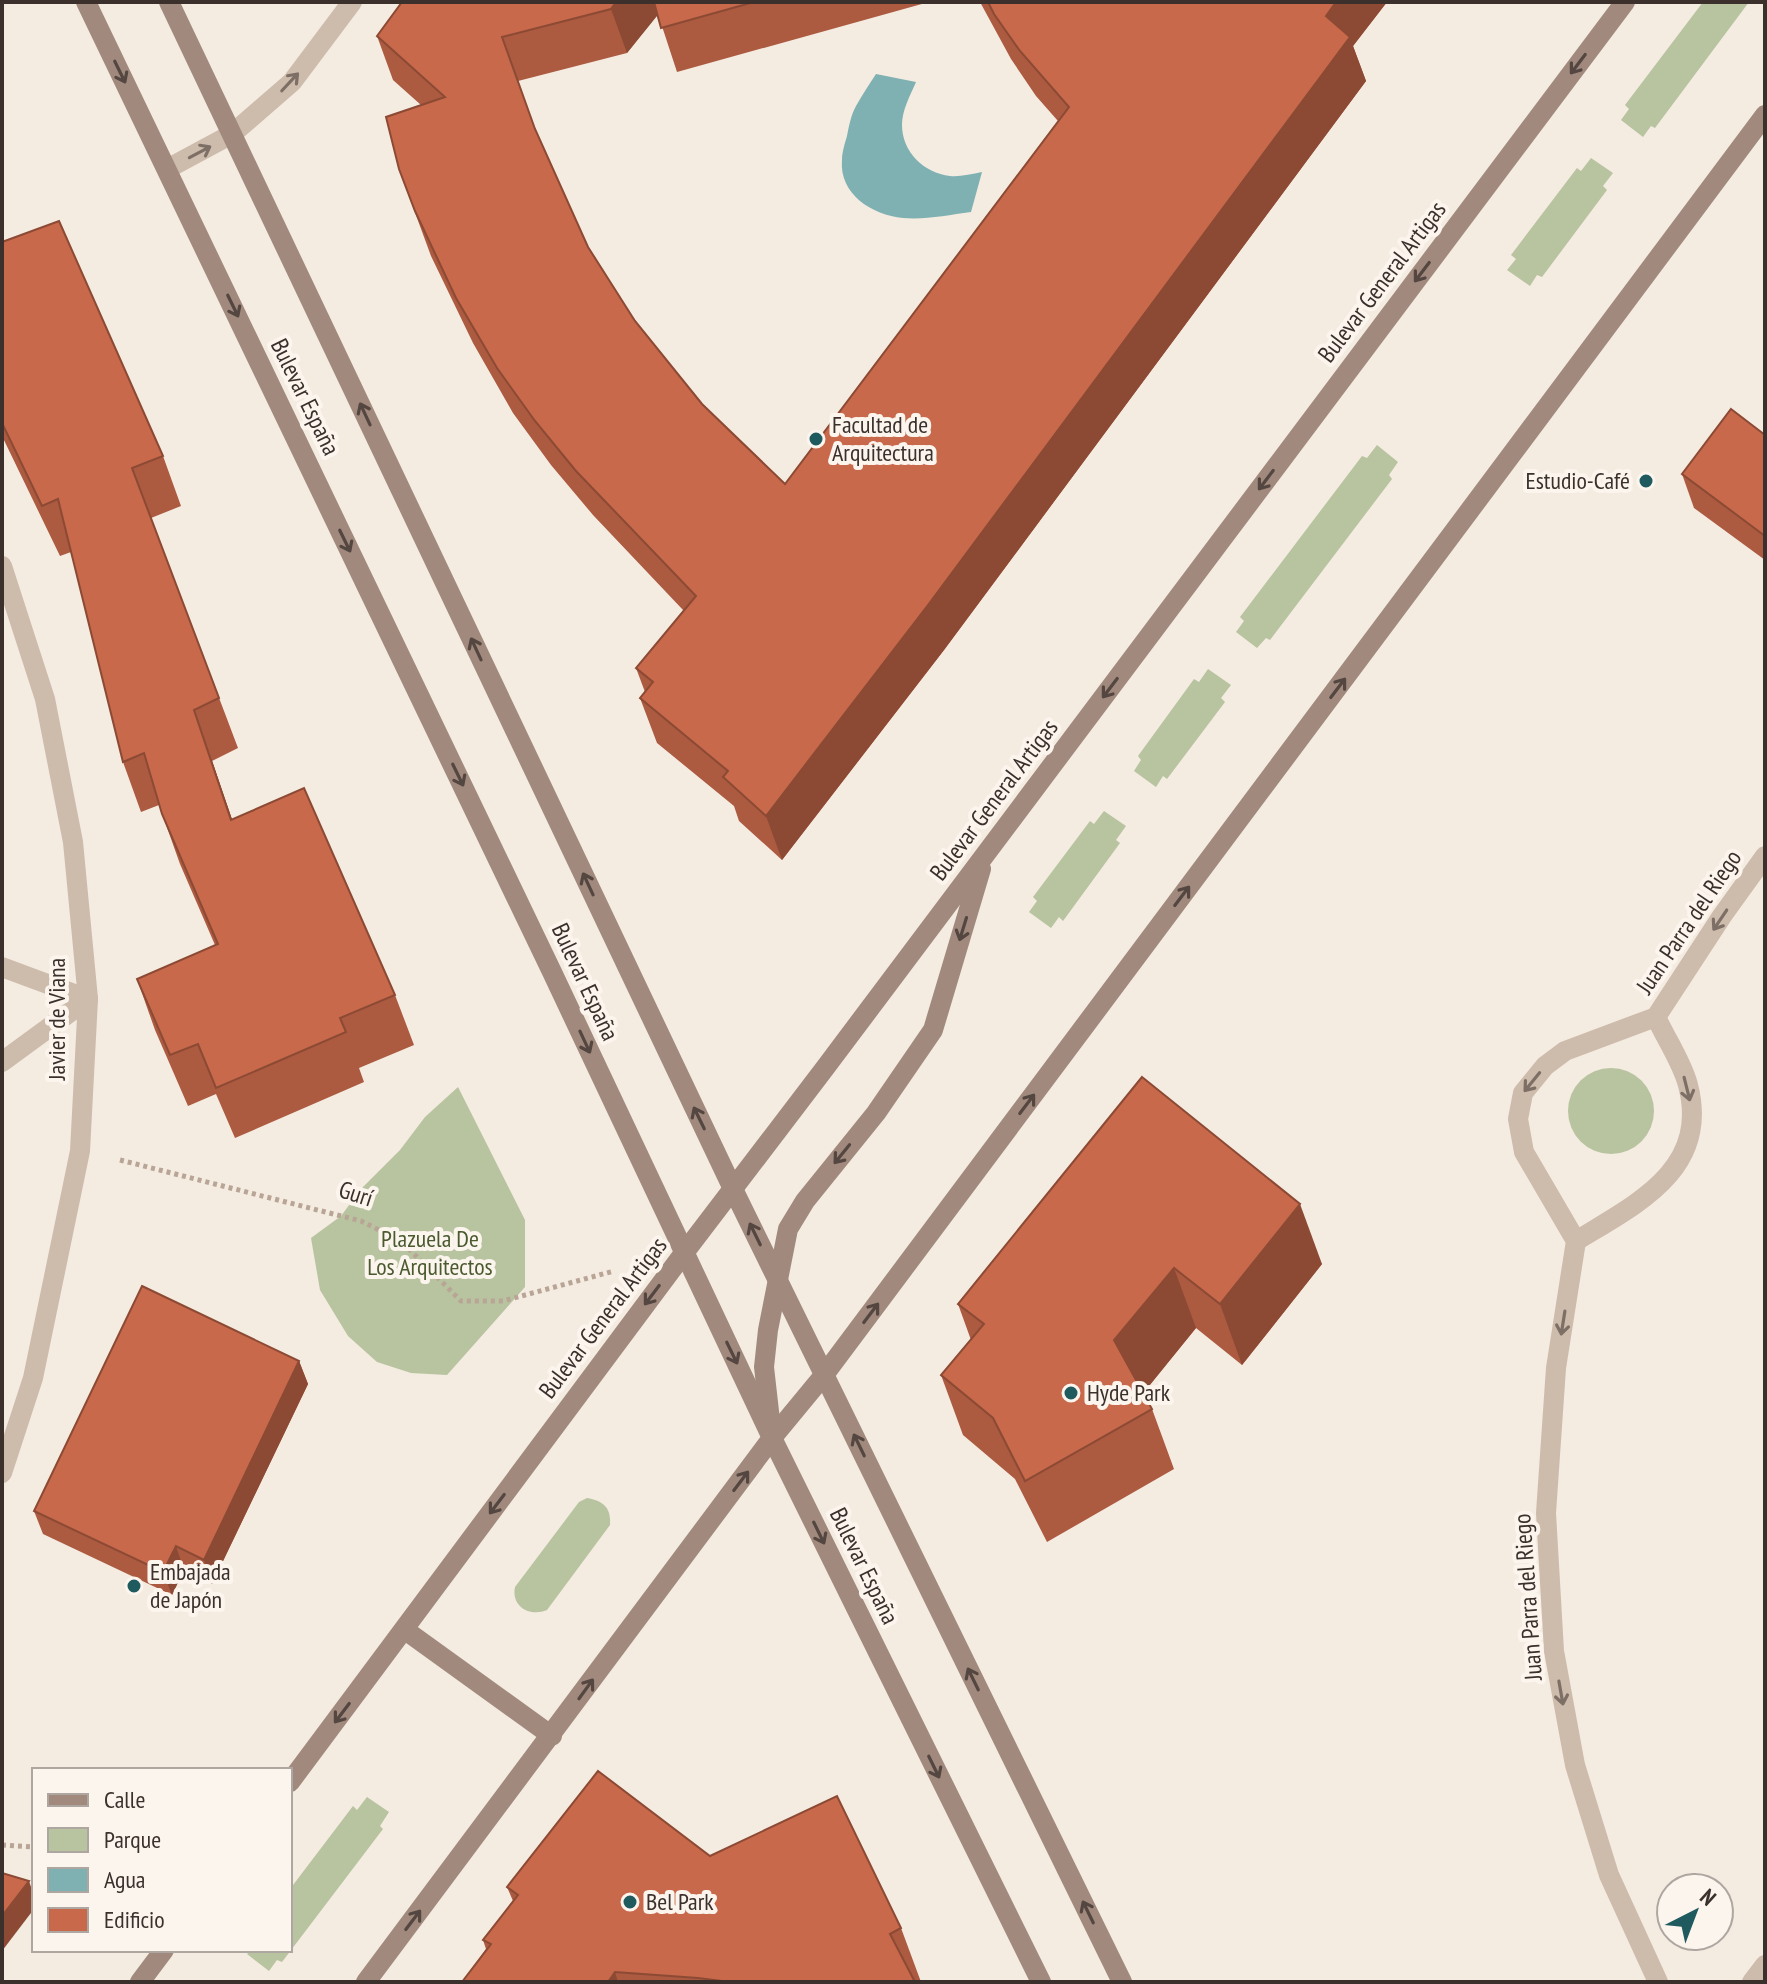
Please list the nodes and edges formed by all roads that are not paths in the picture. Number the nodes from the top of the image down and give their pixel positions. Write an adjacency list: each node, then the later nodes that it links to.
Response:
1 (86, 2): 7 (main road, Bulevar España, one-way to 7)
2 (169, 2): 6 (main road, Bulevar España)
3 (352, 2): 6 (street, one-way to 3)
4 (1625, 2): 9 (main road, Bulevar General Artigas, one-way to 9)
5 (1765, 115): 19 (main road, one-way to 5)
6 (232, 134): 7 (street, one-way to 6); 15 (main road, Bulevar España, one-way to 6)
7 (167, 169): 17 (main road, Bulevar España, one-way to 17)
8 (2, 566): 12 (street, Javier de Viana)
9 (986, 854): 15 (main road, Bulevar General Artigas); 18 (main road, one-way to 18)
10 (1765, 856): 13 (street, Juan Parra del Riego, one-way to 13)
11 (2, 967): 12 (street)
12 (88, 999): 14 (street); 21 (street, Javier de Viana)
13 (1656, 1017): 16 (street, Juan Parra del Riego, one-way to 16); 16 (street, Juan Parra del Riego, one-way to 16)
14 (2, 1062)
15 (733, 1189): 17 (main road, Bulevar General Artigas); 18 (main road, Bulevar España, one-way to 15)
16 (1576, 1241): 31 (street, Juan Parra del Riego, one-way to 31)
17 (684, 1253): 20 (main road, Bulevar España, one-way to 20); 22 (main road, Bulevar General Artigas, one-way to 22)
18 (777, 1279): 19 (main road, Bulevar España); 20 (main road)
19 (824, 1375): 20 (main road); 30 (main road, Bulevar España, one-way to 19)
20 (772, 1438): 23 (main road, one-way to 20); 29 (main road, Bulevar España, one-way to 29)
21 (2, 1473)
22 (405, 1630): 23 (main road); 24 (main road, Bulevar General Artigas, one-way to 24)
23 (552, 1736): 28 (main road, one-way to 23)
24 (292, 1779)
25 (162, 1952): 27 (main road)
26 (1765, 1965): 32 (street)
27 (140, 1982)
28 (366, 1982)
29 (1041, 1982)
30 (1122, 1982)
31 (1658, 1982)
32 (1752, 1982)

